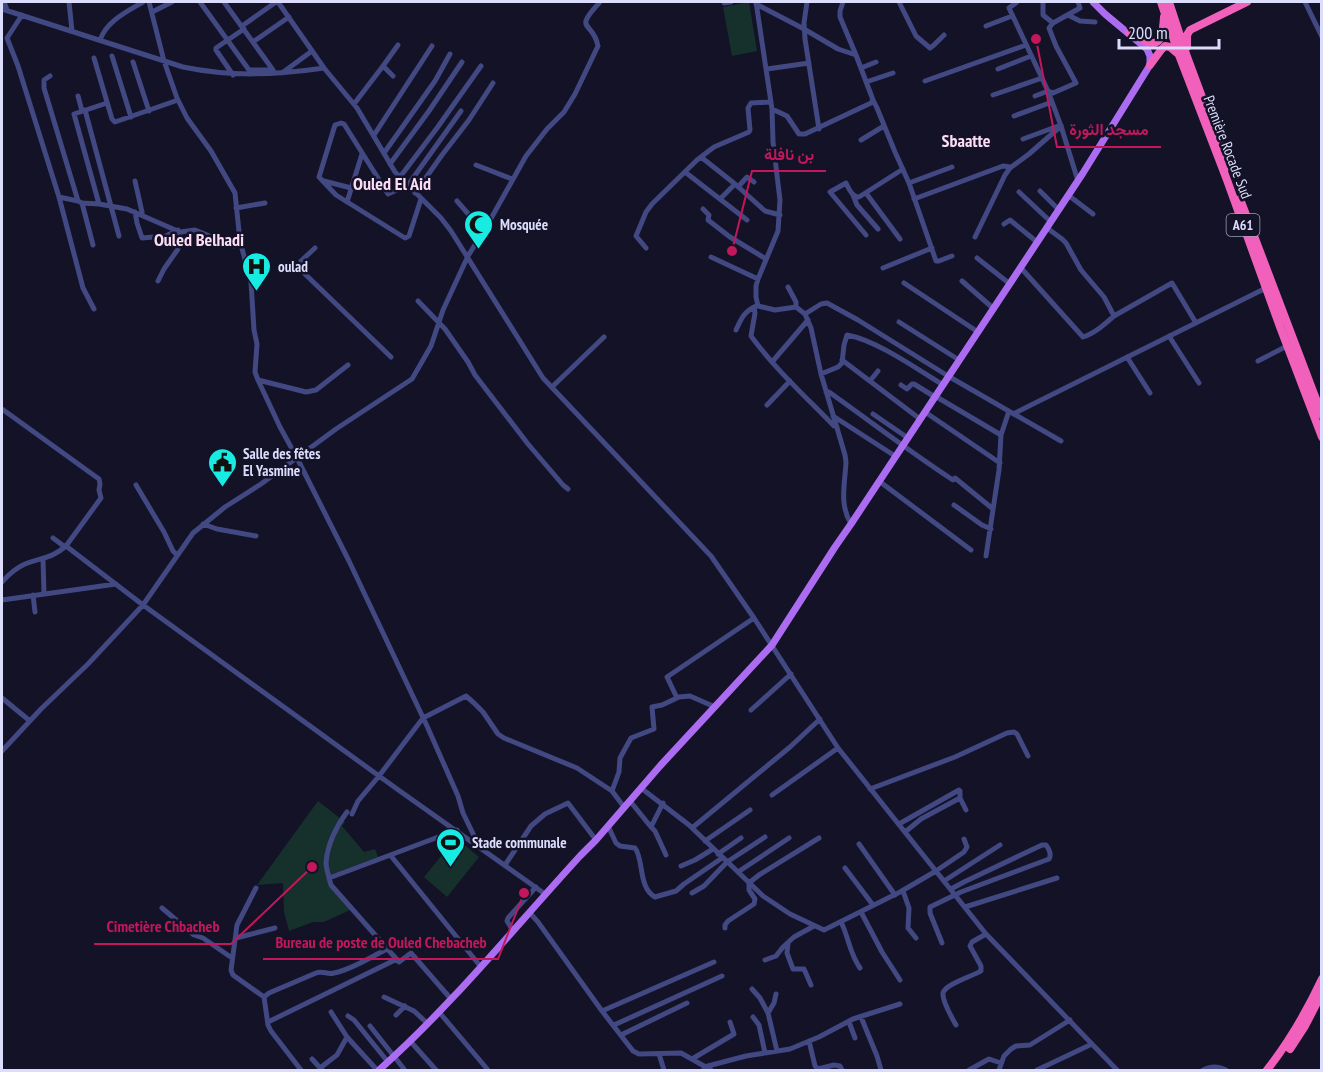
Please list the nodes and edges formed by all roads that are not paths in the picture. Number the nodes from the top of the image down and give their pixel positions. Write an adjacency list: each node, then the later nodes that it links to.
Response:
1 (4, 2): 27 (street)
2 (69, 2): 39 (street)
3 (143, 2): 43 (street)
4 (149, 2): 28 (street)
5 (172, 2): 28 (street)
6 (200, 2): 44 (street)
7 (224, 2): 37 (street)
8 (277, 2): 33 (street); 37 (street)
9 (600, 2): 109 (street)
10 (731, 2): 24 (street)
11 (807, 2): 38 (street)
12 (843, 2): 52 (street)
13 (900, 2): 41 (street)
14 (1004, 2): 26 (street)
15 (1017, 2): 26 (street)
16 (1043, 2): 35 (street)
17 (1078, 2): 31 (street)
18 (1094, 2): 40 (main road)
19 (1161, 2): 29 (highway, Première Rocade Sud / A61)
20 (1169, 2): 29 (highway, Première Rocade Sud / A61)
21 (1240, 2): 29 (highway)
22 (1247, 2): 51 (highway)
23 (1305, 2): 42 (street)
24 (724, 3)
25 (756, 3): 38 (street); 66 (street)
26 (1009, 8): 32 (street)
27 (4, 9): 30 (street)
28 (152, 12): 56 (street)
29 (1169, 12): 40 (highway); 51 (highway, Première Rocade Sud / A61)
30 (22, 15): 39 (street); 124 (street)
31 (1068, 15): 34 (street); 35 (street)
32 (1012, 16): 36 (street); 47 (street)
33 (289, 17): 45 (street); 49 (street)
34 (1095, 22)
35 (1053, 23): 77 (street)
36 (986, 26)
37 (243, 27): 44 (street); 45 (street)
38 (804, 29): 52 (street); 60 (street)
39 (72, 31): 43 (street)
40 (1129, 33): 61 (main road)
41 (944, 35)
42 (1322, 37)
43 (100, 40): 56 (street)
44 (227, 40): 68 (street); 70 (street)
45 (253, 42): 68 (street)
46 (398, 45): 62 (street)
47 (1026, 45): 54 (street); 74 (street)
48 (432, 46): 96 (street)
49 (312, 51): 64 (street); 68 (street)
50 (450, 54): 99 (street)
51 (1182, 54): 61 (highway); 172 (highway, Première Rocade Sud / A61); 215 (highway, Première Rocade Sud / A61)
52 (856, 55): 65 (street)
53 (112, 56): 92 (street)
54 (1031, 56): 67 (street); 73 (street)
55 (94, 58): 85 (street)
56 (164, 61): 70 (street); 81 (street)
57 (133, 62): 89 (street)
58 (462, 62): 102 (street)
59 (876, 62): 65 (street)
60 (808, 63): 66 (street); 95 (street)
61 (1150, 65): 112 (main road)
62 (383, 66): 72 (street); 86 (street)
63 (482, 66): 108 (street)
64 (324, 68): 68 (street); 86 (street)
65 (861, 68): 75 (street)
66 (767, 69): 83 (street)
67 (998, 69)
68 (277, 73): 70 (street)
69 (893, 73): 75 (street)
70 (233, 75)
71 (50, 76): 129 (street)
72 (393, 76)
73 (1042, 78): 77 (street); 78 (street)
74 (925, 81)
75 (866, 82): 82 (street)
76 (493, 83): 120 (street)
77 (1048, 91): 80 (street); 84 (street)
78 (993, 95)
79 (78, 96): 88 (street)
80 (1035, 96)
81 (178, 100): 89 (street); 134 (street)
82 (873, 100): 94 (street); 95 (street)
83 (770, 102): 87 (street); 101 (street)
84 (1052, 102): 91 (street); 93 (street)
85 (107, 103): 88 (street); 92 (street)
86 (354, 104): 96 (street)
87 (772, 109): 95 (street); 140 (street)
88 (83, 110): 132 (street); 133 (street)
89 (149, 111): 92 (street)
90 (461, 111): 115 (street)
91 (1014, 116)
92 (131, 117)
93 (1061, 125): 97 (street); 105 (street); 112 (street)
94 (884, 126): 98 (street); 106 (street)
95 (819, 129)
96 (374, 135): 99 (street)
97 (1023, 139)
98 (861, 140)
99 (384, 153): 102 (street)
100 (362, 154): 111 (street); 115 (street); 117 (street)
101 (701, 157): 107 (street); 116 (street)
102 (390, 164): 108 (street)
103 (476, 165): 109 (street)
104 (952, 167): 114 (street)
105 (1011, 167): 127 (street); 149 (street)
106 (903, 169): 114 (street); 121 (street)
107 (685, 172): 126 (street); 155 (street)
108 (400, 177): 115 (street)
109 (512, 179): 146 (street)
110 (135, 181): 139 (street)
111 (323, 181): 117 (street); 130 (street)
112 (1078, 181): 123 (main road)
113 (754, 182): 116 (street)
114 (909, 183): 127 (street)
115 (408, 185): 120 (street)
116 (736, 186): 126 (street); 140 (street)
117 (351, 188): 130 (street)
118 (1040, 191): 136 (street)
119 (1019, 192): 143 (street)
120 (415, 193): 125 (street)
121 (866, 193): 122 (street); 150 (street)
122 (853, 195): 144 (street); 148 (street)
123 (1068, 195): 136 (main road); 138 (street)
124 (59, 197): 129 (street); 176 (street)
125 (421, 199): 130 (street); 157 (street)
126 (720, 199): 141 (street)
127 (914, 199): 156 (street)
128 (457, 201): 146 (street)
129 (80, 202): 132 (street); 153 (street)
130 (347, 202)
131 (265, 203): 134 (street)
132 (99, 204): 133 (street)
133 (111, 206): 137 (street); 147 (street)
134 (237, 208): 152 (street)
135 (703, 209): 161 (street)
136 (1059, 210): 143 (main road)
137 (135, 212): 139 (street); 145 (street)
138 (1093, 214)
139 (142, 215): 145 (street)
140 (780, 215): 161 (street)
141 (747, 220)
142 (1004, 224): 151 (street)
143 (1049, 225): 151 (main road); 180 (street)
144 (878, 229)
145 (179, 231): 152 (street); 167 (street)
146 (483, 231): 157 (street)
147 (119, 236)
148 (866, 236)
149 (975, 237)
150 (900, 239)
151 (1037, 242): 164 (main road)
152 (240, 244): 200 (street)
153 (93, 245)
154 (315, 248): 162 (street)
155 (646, 248)
156 (932, 248): 158 (street); 163 (street)
157 (468, 256): 178 (street); 206 (street)
158 (952, 256)
159 (711, 257): 166 (street)
160 (977, 258): 170 (street)
161 (766, 259): 166 (street)
162 (301, 261)
163 (883, 268)
164 (1021, 268): 170 (main road); 180 (street)
165 (305, 274): 190 (street)
166 (758, 279): 174 (street)
167 (158, 281)
168 (962, 281): 177 (street)
169 (904, 283): 186 (street)
170 (1010, 284): 177 (main road)
171 (788, 287): 175 (street)
172 (1266, 288): 183 (street); 189 (highway, Première Rocade Sud / A61)
173 (418, 301): 179 (street)
174 (756, 306): 175 (street); 185 (street); 195 (street)
175 (796, 307): 181 (street)
176 (94, 309)
177 (994, 309): 186 (main road)
178 (443, 310): 179 (street); 184 (street)
179 (429, 314): 184 (street)
180 (1114, 316): 183 (street)
181 (807, 317): 195 (street); 198 (street); 199 (street)
182 (899, 322): 193 (street)
183 (1196, 322): 187 (street)
184 (439, 324): 225 (street); 229 (street)
185 (736, 330)
186 (978, 332): 193 (main road)
187 (1169, 336): 191 (street); 203 (street)
188 (604, 337): 206 (street)
189 (1287, 346): 194 (street); 220 (highway, Première Rocade Sud / A61)
190 (391, 357)
191 (1127, 357): 208 (street); 213 (street)
192 (843, 360): 198 (street); 202 (street); 205 (street)
193 (959, 360): 199 (main road)
194 (1258, 361)
195 (772, 362): 201 (street)
196 (348, 365): 200 (street)
197 (878, 371): 202 (street)
198 (821, 374): 207 (street)
199 (948, 376): 205 (main road); 213 (street)
200 (258, 380): 225 (street)
201 (790, 381): 210 (street); 218 (street)
202 (870, 381): 217 (street)
203 (1199, 383)
204 (902, 385): 209 (street)
205 (943, 385): 209 (main road)
206 (552, 387): 249 (street)
207 (826, 392): 216 (street); 223 (street)
208 (1150, 393)
209 (935, 397): 212 (main road); 219 (street)
210 (767, 405)
211 (2, 409): 237 (street)
212 (925, 412): 217 (main road); 226 (street)
213 (1011, 413): 219 (street); 222 (street)
214 (873, 414): 221 (street)
215 (1322, 415)
216 (833, 416): 218 (street); 224 (street)
217 (920, 419): 221 (main road)
218 (837, 427): 233 (street)
219 (1001, 435): 226 (street)
220 (1322, 436)
221 (908, 438): 223 (main road)
222 (1061, 441)
223 (902, 446): 224 (main road); 231 (street)
224 (895, 456): 227 (main road)
225 (297, 458): 232 (street); 256 (street)
226 (1000, 463): 231 (street)
227 (879, 481): 233 (main road); 238 (street)
228 (136, 485): 239 (street)
229 (568, 489)
230 (954, 505): 234 (street)
231 (993, 509): 234 (street)
232 (203, 524): 235 (street); 239 (street)
233 (851, 524): 250 (main road)
234 (991, 529): 240 (street)
235 (256, 536)
236 (53, 538): 237 (street)
237 (66, 547): 241 (street); 243 (street)
238 (971, 550)
239 (177, 555): 247 (street)
240 (986, 556)
241 (43, 559): 242 (street); 244 (street)
242 (2, 582)
243 (116, 584): 244 (street); 247 (street)
244 (44, 594): 245 (street)
245 (33, 596): 246 (street); 248 (street)
246 (2, 600)
247 (142, 604): 258 (street); 262 (street)
248 (35, 612)
249 (754, 618): 250 (street); 253 (street)
250 (772, 645): 251 (street); 254 (main road)
251 (791, 675): 255 (street); 257 (street)
252 (2, 698): 258 (street)
253 (677, 698): 254 (street); 265 (street)
254 (715, 707): 263 (main road)
255 (751, 710)
256 (423, 717): 262 (street); 265 (street); 287 (street)
257 (820, 719): 259 (street); 275 (street)
258 (30, 721): 260 (street)
259 (838, 748): 264 (street); 266 (street)
260 (2, 751)
261 (1028, 756): 264 (street)
262 (380, 776): 276 (street); 297 (street)
263 (641, 788): 268 (street); 269 (main road)
264 (870, 789): 272 (street)
265 (612, 791): 269 (street)
266 (772, 795)
267 (960, 798): 271 (street); 272 (street); 277 (street)
268 (663, 803): 274 (street); 275 (street)
269 (627, 804): 273 (main road); 274 (street)
270 (750, 810): 284 (street)
271 (966, 810)
272 (898, 824): 277 (street)
273 (608, 826): 283 (main road); 291 (street)
274 (651, 827): 289 (street)
275 (692, 828): 284 (street)
276 (457, 830): 287 (street); 290 (street)
277 (905, 832): 295 (street)
278 (765, 837): 291 (street)
279 (741, 838): 291 (street)
280 (789, 838): 296 (street)
281 (819, 838): 300 (street)
282 (964, 839): 295 (street)
283 (596, 840): 292 (street); 306 (main road)
284 (705, 841): 288 (street)
285 (859, 844): 307 (street)
286 (1000, 845): 299 (street)
287 (479, 846): 292 (street)
288 (713, 849): 291 (street); 293 (street)
289 (666, 855)
290 (391, 856): 297 (street); 329 (street)
291 (724, 859): 296 (street); 305 (street)
292 (506, 865): 301 (street)
293 (681, 866)
294 (845, 868): 309 (street)
295 (936, 871): 299 (street); 304 (street)
296 (738, 873): 300 (street)
297 (329, 878): 324 (street)
298 (1057, 878): 310 (street)
299 (944, 881): 303 (street)
300 (749, 883): 315 (street); 317 (street)
301 (536, 887): 306 (street); 318 (street)
302 (256, 888): 320 (street)
303 (951, 889): 308 (street); 308 (street)
304 (903, 891): 307 (street); 321 (street)
305 (692, 893)
306 (545, 894): 312 (main road)
307 (895, 895): 309 (street)
308 (956, 896): 310 (street); 323 (street)
309 (873, 905): 313 (street)
310 (965, 907): 319 (street)
311 (162, 908): 325 (street)
312 (529, 912): 318 (main road); 344 (street)
313 (861, 912): 314 (street); 333 (street)
314 (841, 922): 315 (street); 330 (street)
315 (814, 926): 322 (street)
316 (275, 928): 320 (street)
317 (725, 928)
318 (513, 931): 329 (main road)
319 (986, 934): 352 (street); 358 (street)
320 (236, 938): 325 (street)
321 (916, 938)
322 (788, 943): 327 (street); 334 (street)
323 (942, 944)
324 (387, 949): 326 (street); 338 (street)
325 (232, 958): 338 (street)
326 (397, 959): 340 (street); 353 (street)
327 (765, 960)
328 (714, 962): 344 (street)
329 (481, 967): 340 (main road)
330 (860, 968)
331 (722, 976): 357 (street)
332 (1322, 979): 392 (highway)
333 (900, 980)
334 (811, 985)
335 (752, 989): 347 (street)
336 (1322, 993): 393 (highway)
337 (776, 994): 347 (street)
338 (264, 997): 353 (street)
339 (384, 997): 343 (street)
340 (451, 999): 346 (main road)
341 (687, 1003): 360 (street)
342 (900, 1004): 351 (street)
343 (405, 1006): 349 (street); 356 (street)
344 (602, 1011): 357 (street)
345 (331, 1012): 361 (street)
346 (440, 1012): 356 (main road); 381 (street)
347 (768, 1013): 366 (street)
348 (348, 1016): 372 (street)
349 (396, 1016)
350 (753, 1017): 367 (street)
351 (861, 1017): 355 (street); 385 (street)
352 (1070, 1020): 365 (street); 373 (street)
353 (268, 1022): 378 (street)
354 (730, 1022): 371 (street)
355 (849, 1022): 362 (street); 363 (street)
356 (428, 1024): 364 (main road)
357 (614, 1025): 360 (street)
358 (956, 1025)
359 (370, 1026): 369 (street)
360 (621, 1035): 368 (street)
361 (347, 1037): 374 (street); 379 (street)
362 (855, 1038)
363 (809, 1041): 366 (street); 377 (street)
364 (411, 1042): 369 (main road); 380 (street)
365 (1092, 1044): 388 (street); 389 (street)
366 (777, 1051): 367 (street)
367 (765, 1053): 376 (street)
368 (659, 1054): 371 (street); 382 (street)
369 (395, 1056): 372 (main road); 375 (street)
370 (312, 1059): 374 (street)
371 (692, 1059): 376 (street)
372 (388, 1062): 379 (main road)
373 (1001, 1063): 386 (street); 387 (street)
374 (321, 1069)
375 (404, 1069)
376 (704, 1069): 383 (street)
377 (813, 1069): 384 (street)
378 (302, 1071)
379 (378, 1071)
380 (436, 1071)
381 (488, 1071)
382 (664, 1071)
383 (711, 1071)
384 (842, 1071)
385 (880, 1071)
386 (969, 1071)
387 (999, 1071)
388 (1037, 1071)
389 (1117, 1071)
390 (1203, 1071): 391 (street)
391 (1226, 1071)
392 (1267, 1071)
393 (1273, 1071)

